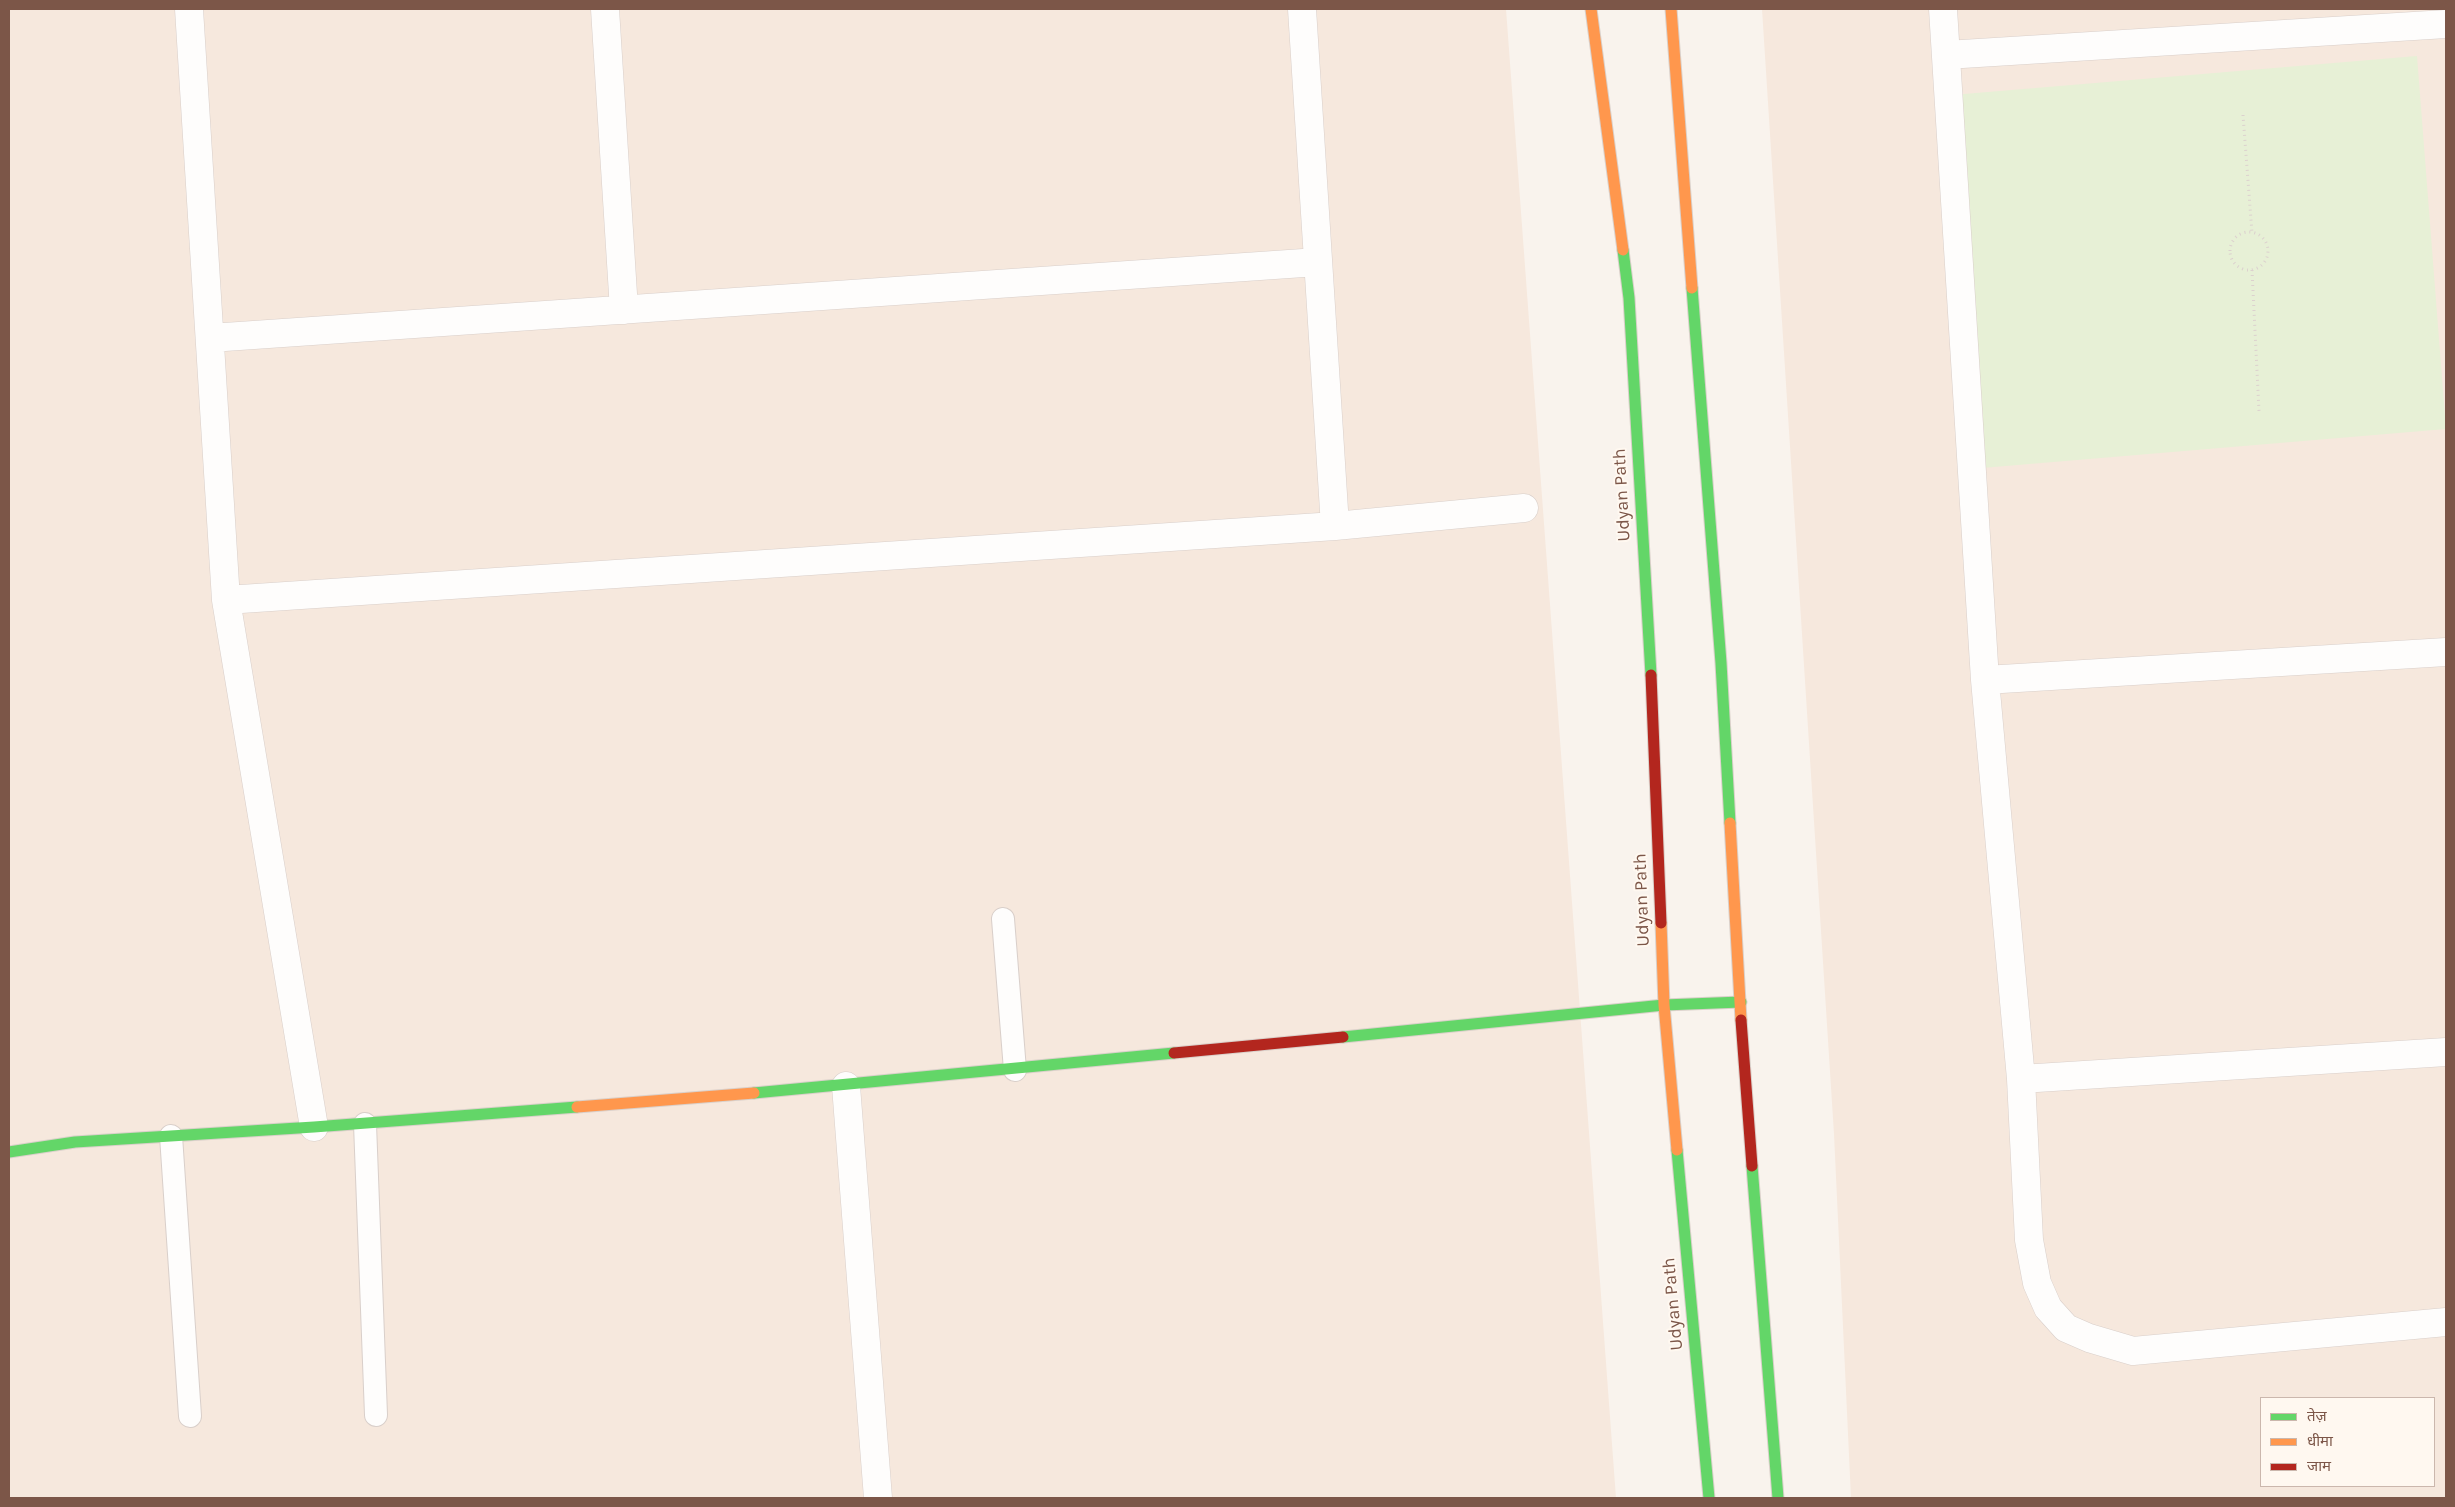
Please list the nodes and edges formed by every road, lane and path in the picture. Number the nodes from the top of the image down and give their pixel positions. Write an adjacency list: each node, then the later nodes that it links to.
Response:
1 (189, 9): 14 (street)
2 (605, 9): 13 (street)
3 (1302, 9): 11 (street)
4 (1591, 9): 23 (main road, Udyan Path)
5 (1671, 9): 22 (main road)
6 (1943, 9): 8 (street)
7 (2446, 24): 8 (street)
8 (1946, 55): 20 (street)
9 (2243, 115): 10 (path)
10 (2252, 233): 12 (path); 12 (path)
11 (1318, 262): 13 (street); 17 (street)
12 (2252, 270): 15 (path)
13 (624, 310): 14 (street)
14 (210, 338): 18 (street)
15 (2259, 411)
16 (1524, 508): 17 (street)
17 (1335, 526): 18 (street)
18 (226, 600): 29 (street)
19 (2446, 652): 20 (street)
20 (1985, 680): 26 (street)
21 (1003, 919): 25 (lane)
22 (1740, 1002): 23 (main road); 37 (main road)
23 (1664, 1005): 25 (main road); 36 (main road, Udyan Path)
24 (2446, 1052): 26 (street)
25 (1015, 1070): 27 (main road)
26 (2021, 1078): 32 (street)
27 (846, 1086): 28 (main road); 35 (street)
28 (365, 1124): 29 (main road); 33 (lane)
29 (314, 1128): 30 (main road)
30 (171, 1136): 31 (main road); 34 (lane)
31 (9, 1152)
32 (2446, 1322)
33 (376, 1415)
34 (190, 1416)
35 (878, 1498)
36 (1708, 1498)
37 (1778, 1498)

